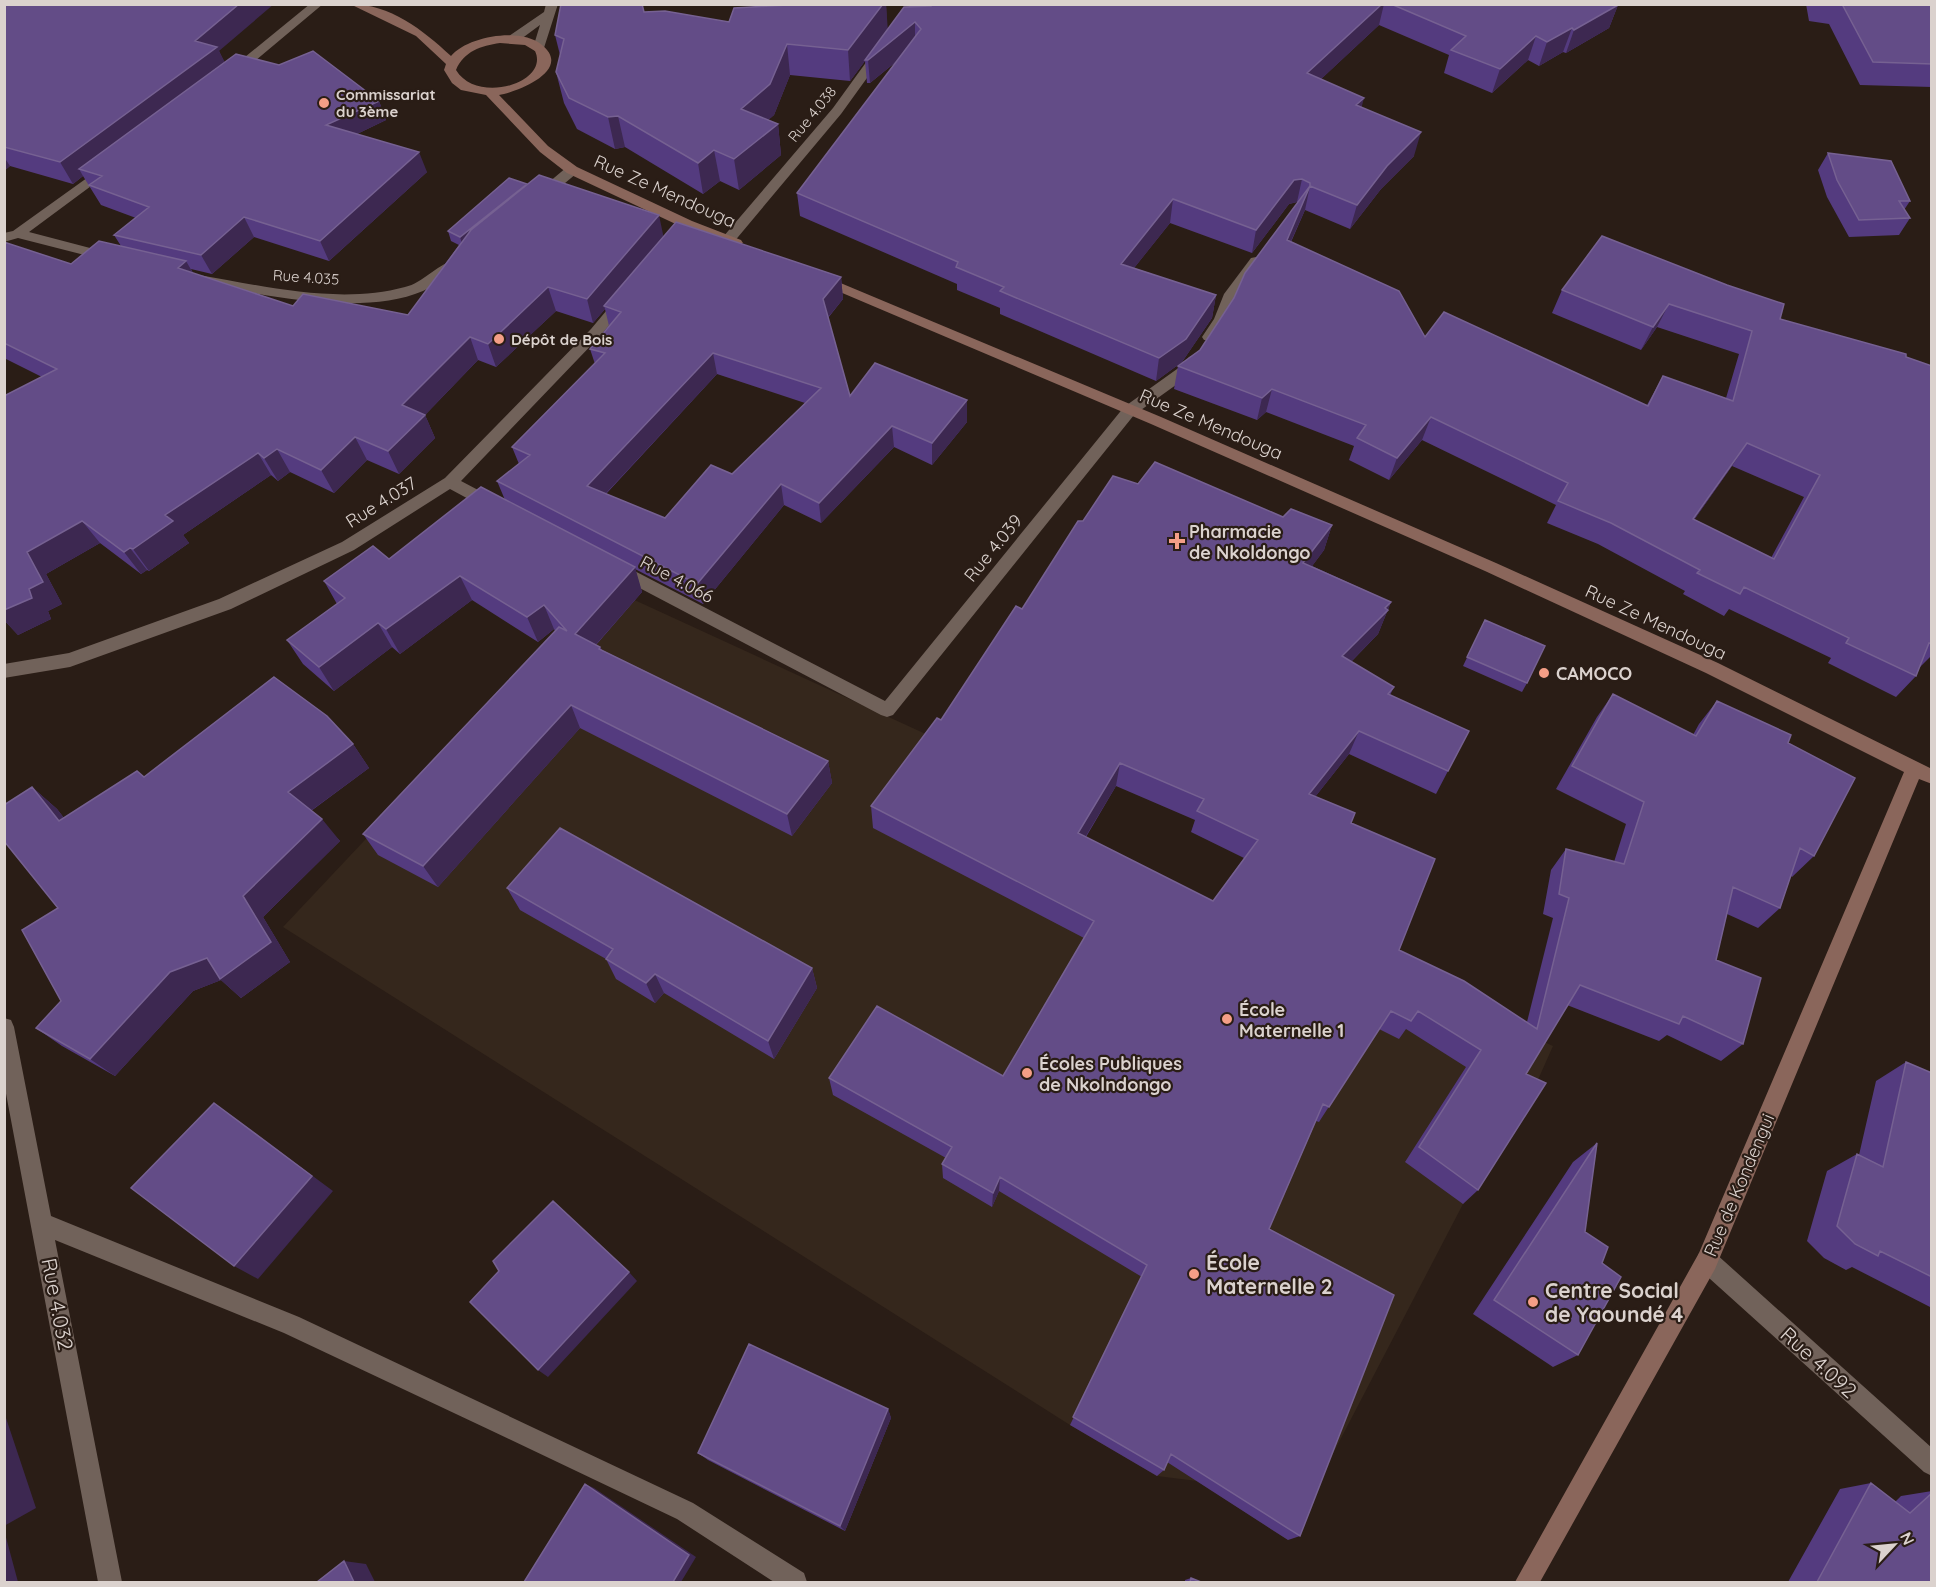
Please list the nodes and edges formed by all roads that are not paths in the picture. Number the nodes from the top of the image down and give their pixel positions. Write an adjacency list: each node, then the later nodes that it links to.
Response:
1 (318, 4): 8 (street)
2 (355, 4): 7 (main road)
3 (550, 9): 4 (street); 6 (street)
4 (513, 39): 6 (main road); 7 (main road)
5 (890, 39): 14 (street, Rue 4.038)
6 (539, 48): 9 (main road)
7 (452, 63): 9 (main road)
8 (222, 81)
9 (490, 92): 11 (main road, Rue Ze Mendouga)
10 (120, 157): 13 (street)
11 (572, 170): 12 (street); 14 (main road, Rue Ze Mendouga)
12 (533, 202)
13 (11, 236): 18 (street)
14 (728, 240): 16 (main road, Rue Ze Mendouga)
15 (1267, 246): 22 (street, Rue 4.039)
16 (750, 250)
17 (462, 258): 20 (street, Rue 4.035)
18 (126, 261)
19 (806, 273): 22 (main road, Rue Ze Mendouga)
20 (181, 275)
21 (634, 287): 23 (street, Rue 4.037)
22 (1129, 411): 27 (street, Rue 4.039); 28 (main road, Rue Ze Mendouga)
23 (450, 482): 24 (street); 26 (street, Rue 4.037)
24 (512, 515)
25 (606, 563): 27 (street, Rue 4.066)
26 (4, 671)
27 (887, 710)
28 (1923, 773): 31 (main road, Rue de Kondengui)
29 (4, 1027): 30 (street, Rue 4.032)
30 (43, 1224): 33 (street, Rue 4.032); 34 (street)
31 (1707, 1261): 32 (street, Rue 4.092); 35 (main road, Rue de Kondengui)
32 (1932, 1464)
33 (110, 1582)
34 (795, 1582)
35 (1527, 1582)

